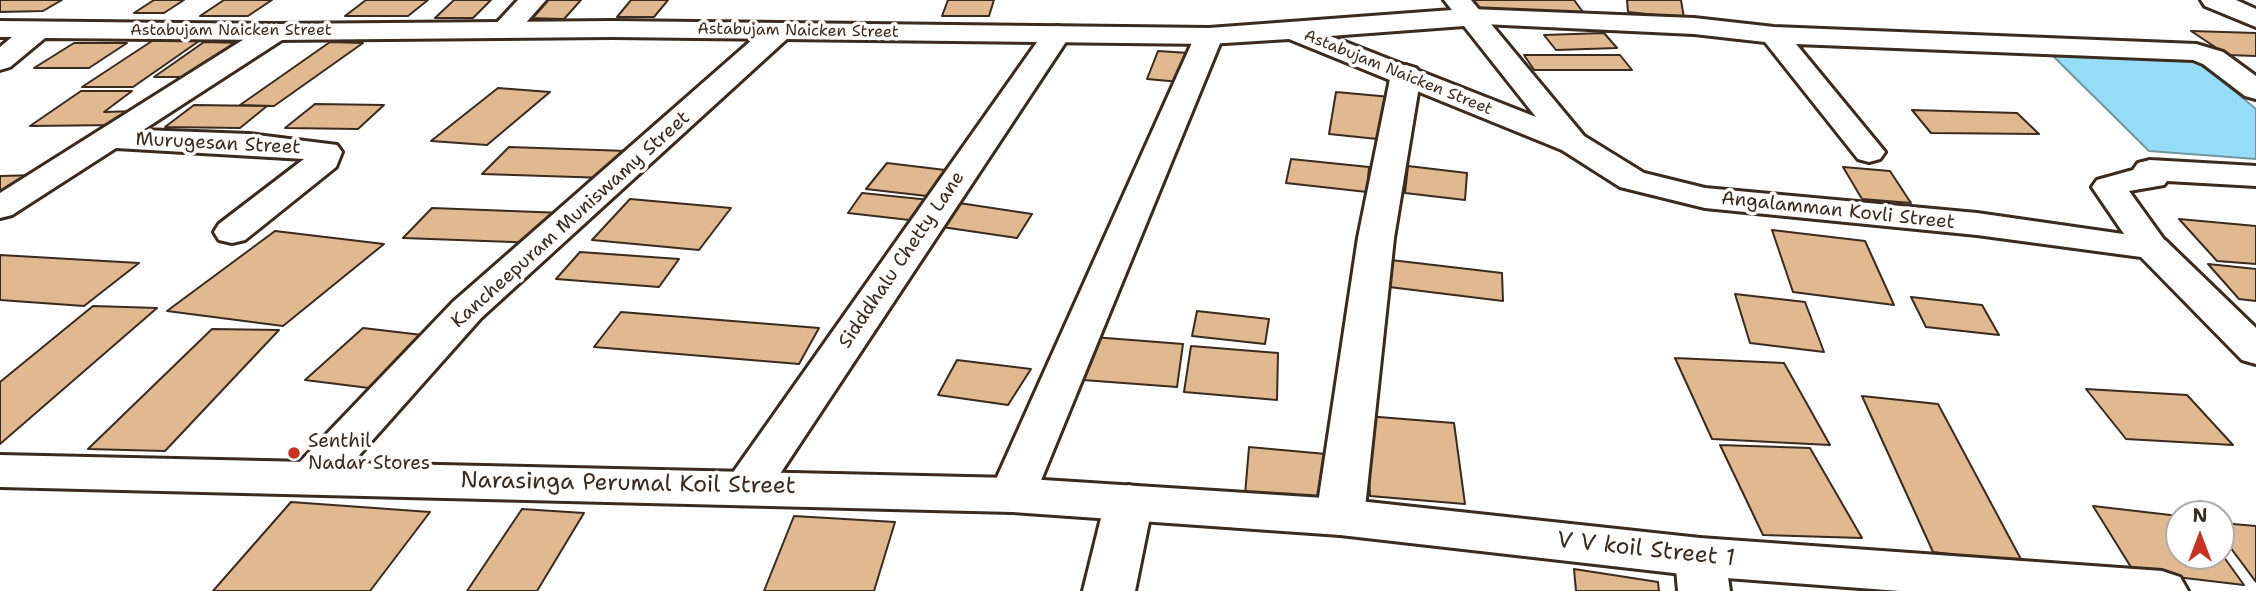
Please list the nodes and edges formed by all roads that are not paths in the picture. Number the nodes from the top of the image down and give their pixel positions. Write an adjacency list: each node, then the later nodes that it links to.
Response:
1 (533, 0): 8 (street)
2 (2214, 0): 5 (street)
3 (1464, 8): 4 (street); 9 (street); 19 (street, Angalamman Kovli Street)
4 (1693, 13): 13 (street)
5 (2256, 19)
6 (0, 29): 7 (street, Astabujam Naicken Street)
7 (39, 29): 10 (street, Astabujam Naicken Street); 15 (street)
8 (505, 29): 10 (street, Astabujam Naicken Street); 11 (street, Astabujam Naicken Street)
9 (1292, 31): 14 (street, Astabujam Naicken Street); 16 (street, Astabujam Naicken Street)
10 (275, 32): 18 (street)
11 (779, 32): 12 (street, Astabujam Naicken Street); 27 (street, Kancheepuram Muniswamy Street)
12 (1057, 34): 14 (street, Astabujam Naicken Street); 28 (street, Sidddhalu Chetty Lane)
13 (1774, 35): 17 (street); 20 (street)
14 (1209, 36): 29 (street)
15 (0, 61)
16 (1406, 74): 19 (street, Astabujam Naicken Street); 31 (street)
17 (2256, 90)
18 (110, 138): 22 (street); 23 (street, Murugesan Street)
19 (1573, 144): 24 (street, Angalamman Kovli Street)
20 (1869, 152)
21 (2256, 176): 24 (street)
22 (0, 208)
23 (232, 232)
24 (2152, 248): 25 (street)
25 (2256, 351)
26 (0, 471): 27 (street, Narasinga Perumal Koil Street)
27 (313, 477): 28 (street, Narasinga Perumal Koil Street)
28 (748, 486): 29 (street, Narasinga Perumal Koil Street)
29 (1012, 495): 30 (street, Narasinga Perumal Koil Street)
30 (1129, 502): 31 (street, V V koil Street 1); 34 (street)
31 (1340, 517): 32 (street, V V koil Street 1)
32 (1702, 574): 33 (street, V V koil Street 1)
33 (2137, 590)
34 (1109, 591)

